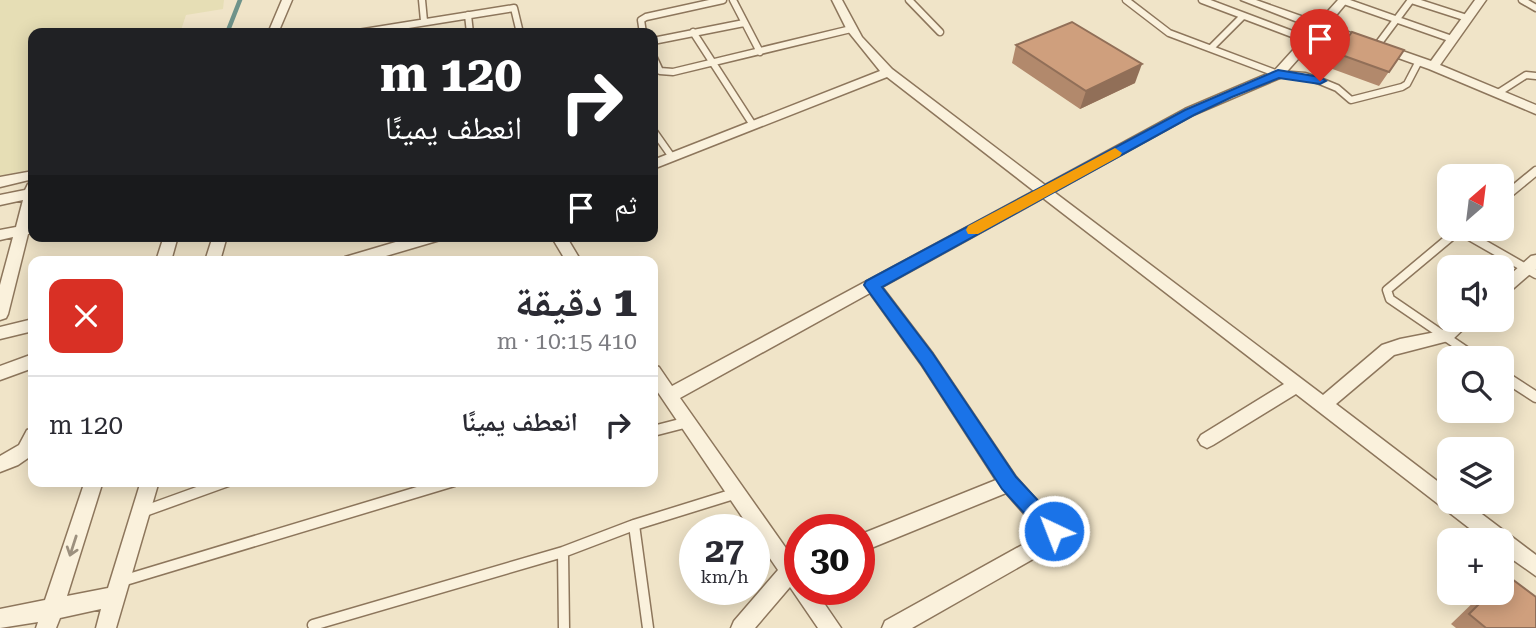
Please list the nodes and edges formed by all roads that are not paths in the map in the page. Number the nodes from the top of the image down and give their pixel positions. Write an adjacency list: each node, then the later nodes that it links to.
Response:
1 (287, 0): 24 (street)
2 (422, 0): 20 (lane)
3 (513, 0): 15 (lane)
4 (723, 0): 28 (lane)
5 (733, 0): 22 (lane)
6 (837, 0): 29 (street)
7 (909, 0): 31 (lane)
8 (1126, 0): 36 (lane)
9 (1202, 0): 18 (lane)
10 (1246, 0): 23 (street)
11 (1343, 0): 21 (lane); 23 (street)
12 (1411, 0): 19 (lane); 21 (lane)
13 (1480, 0): 19 (street)
14 (1522, 0): 16 (lane)
15 (514, 8): 17 (lane); 27 (lane)
16 (1536, 8)
17 (468, 15): 20 (lane); 26 (lane)
18 (1243, 16): 34 (lane); 36 (lane)
19 (1467, 18): 32 (street)
20 (424, 21): 25 (lane)
21 (1398, 21): 32 (lane); 35 (lane)
22 (744, 23): 30 (lane); 37 (lane)
23 (1320, 27): 34 (street); 35 (street)
24 (275, 28)
25 (386, 28)
26 (469, 28)
27 (519, 28)
28 (642, 28)
29 (850, 29): 37 (lane); 42 (street)
30 (693, 32): 33 (lane); 39 (lane)
31 (940, 32)
32 (1452, 39): 40 (street)
33 (658, 40)
34 (1308, 40): 43 (street)
35 (1376, 47): 38 (street)
36 (1211, 48): 43 (lane)
37 (760, 52): 39 (lane)
38 (1419, 61): 40 (street); 43 (lane)
39 (713, 62): 41 (lane); 47 (lane)
40 (1433, 66): 45 (street)
41 (658, 67)
42 (888, 72): 47 (street); 56 (street)
43 (1278, 74): 56 (street)
44 (1536, 76): 45 (lane)
45 (1498, 93): 46 (street)
46 (1535, 108)
47 (753, 124): 49 (street)
48 (658, 137): 49 (lane)
49 (672, 157): 50 (street)
50 (658, 163)
51 (1536, 171): 54 (lane)
52 (28, 176): 53 (street)
53 (0, 182)
54 (1514, 189)
55 (28, 191): 57 (street)
56 (1043, 192): 67 (street); 78 (street)
57 (0, 200)
58 (27, 229): 59 (street); 65 (street)
59 (0, 235)
60 (415, 242): 63 (street)
61 (1445, 242): 72 (lane)
62 (1483, 242): 64 (lane)
63 (367, 256)
64 (1533, 268): 66 (street)
65 (6, 271): 68 (street)
66 (1514, 281)
67 (872, 285): 79 (street); 87 (street)
68 (0, 314)
69 (28, 325): 71 (street)
70 (1452, 332): 72 (street)
71 (0, 333)
72 (1446, 337): 73 (lane); 81 (street)
73 (1459, 346)
74 (28, 363): 75 (street)
75 (0, 373)
76 (658, 379): 79 (street)
77 (1514, 383): 80 (lane)
78 (1297, 385): 81 (street); 84 (street)
79 (670, 395): 82 (street)
80 (1536, 397)
81 (1323, 405): 92 (street)
82 (688, 422): 83 (lane); 93 (street)
83 (658, 430)
84 (1207, 440)
85 (28, 450): 86 (street)
86 (0, 464)
87 (1009, 483): 98 (street); 114 (street)
88 (92, 487): 106 (street, one-way to 106)
89 (148, 487): 94 (street)
90 (212, 487): 94 (lane)
91 (435, 487): 104 (lane)
92 (1437, 492)
93 (737, 493): 96 (lane); 101 (street)
94 (140, 513): 104 (street)
95 (1466, 514): 97 (street)
96 (634, 525): 100 (lane); 111 (lane)
97 (1484, 528)
98 (875, 537)
99 (1514, 551): 102 (street)
100 (562, 552): 108 (lane); 110 (lane)
101 (784, 557)
102 (1536, 567)
103 (784, 587): 112 (street)
104 (116, 590): 106 (street); 109 (street)
105 (814, 605): 113 (street)
106 (50, 618): 107 (street)
107 (0, 619)
108 (313, 625)
109 (106, 628)
110 (564, 628)
111 (648, 628)
112 (741, 628)
113 (831, 628)
114 (892, 628)

